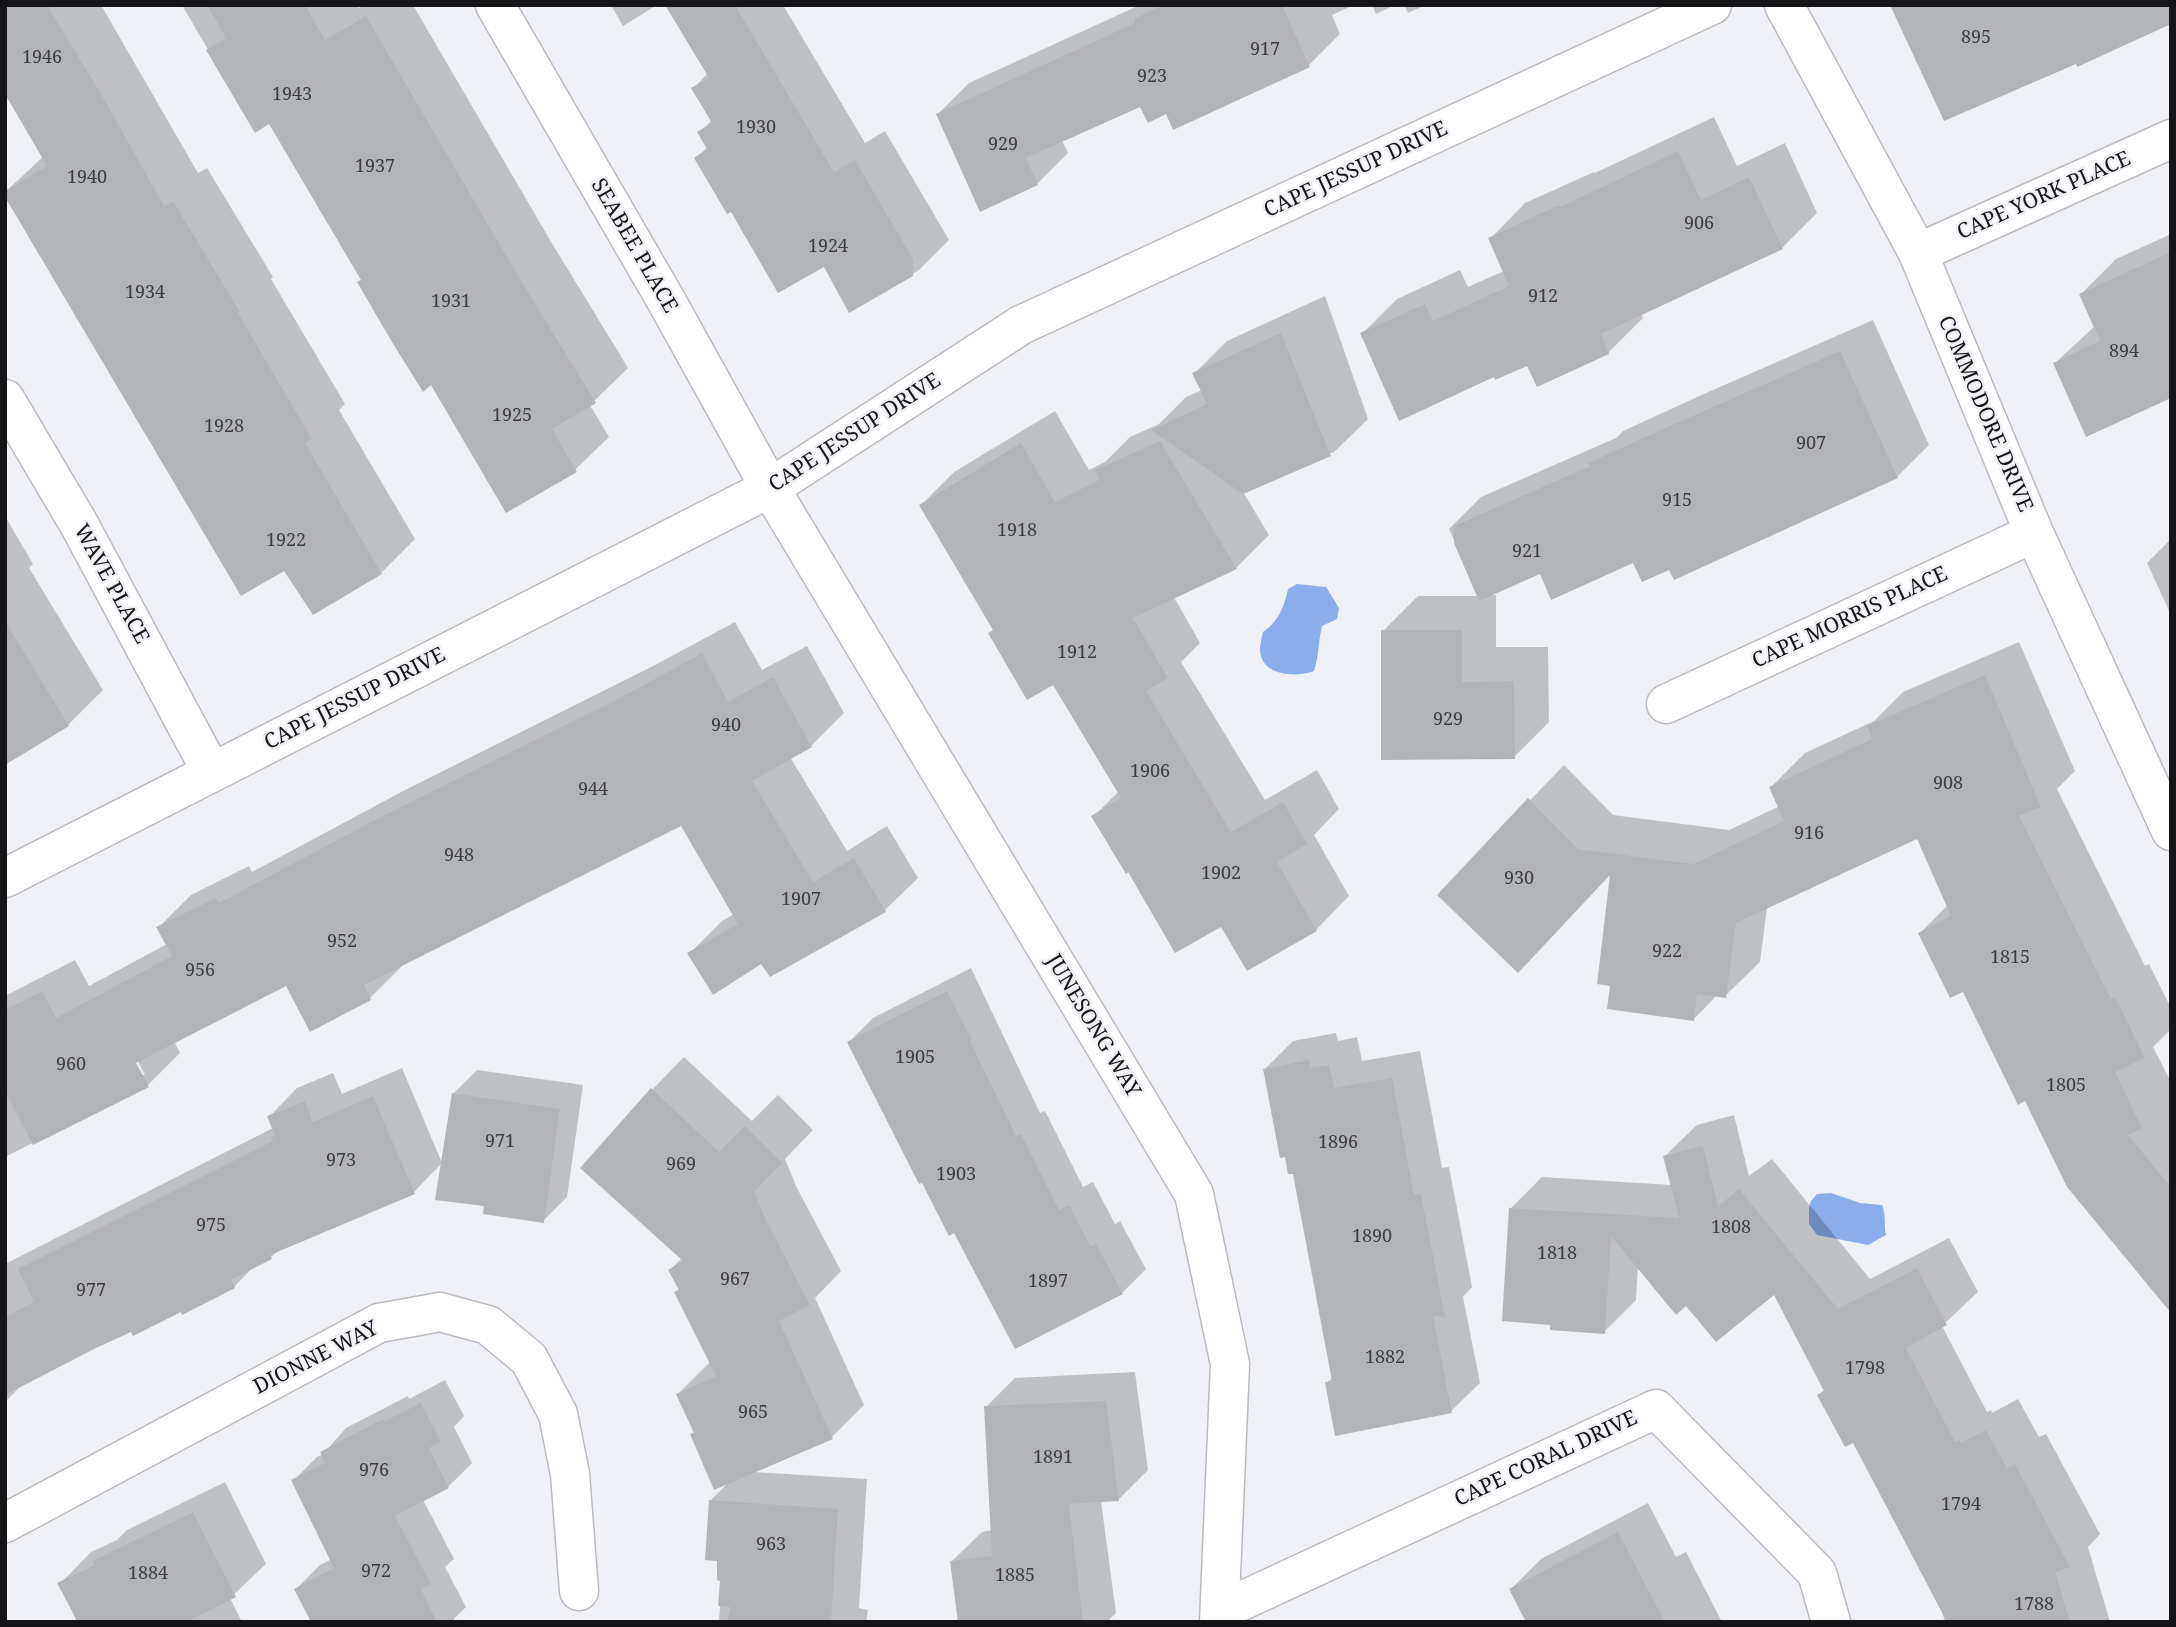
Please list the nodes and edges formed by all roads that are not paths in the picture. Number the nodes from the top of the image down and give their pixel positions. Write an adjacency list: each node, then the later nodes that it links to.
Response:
1 (495, 5): 7 (street, SEABEE PLACE)
2 (1712, 5): 7 (street, CAPE JESSUP DRIVE)
3 (1784, 5): 5 (street, COMMODORE DRIVE)
4 (2171, 139): 5 (street, CAPE YORK PLACE)
5 (1918, 253): 8 (street, COMMODORE DRIVE)
6 (5, 399): 10 (street, WAVE PLACE)
7 (770, 488): 10 (street, CAPE JESSUP DRIVE); 15 (street, JUNESONG WAY)
8 (2034, 533): 9 (street, CAPE MORRIS PLACE); 11 (street, COMMODORE DRIVE)
9 (1666, 704)
10 (212, 771): 12 (street, CAPE JESSUP DRIVE)
11 (2168, 821)
12 (5, 877)
13 (5, 1523): 14 (street, DIONNE WAY)
14 (579, 1591)
15 (1220, 1616): 16 (street, CAPE CORAL DRIVE)
16 (1831, 1622)

